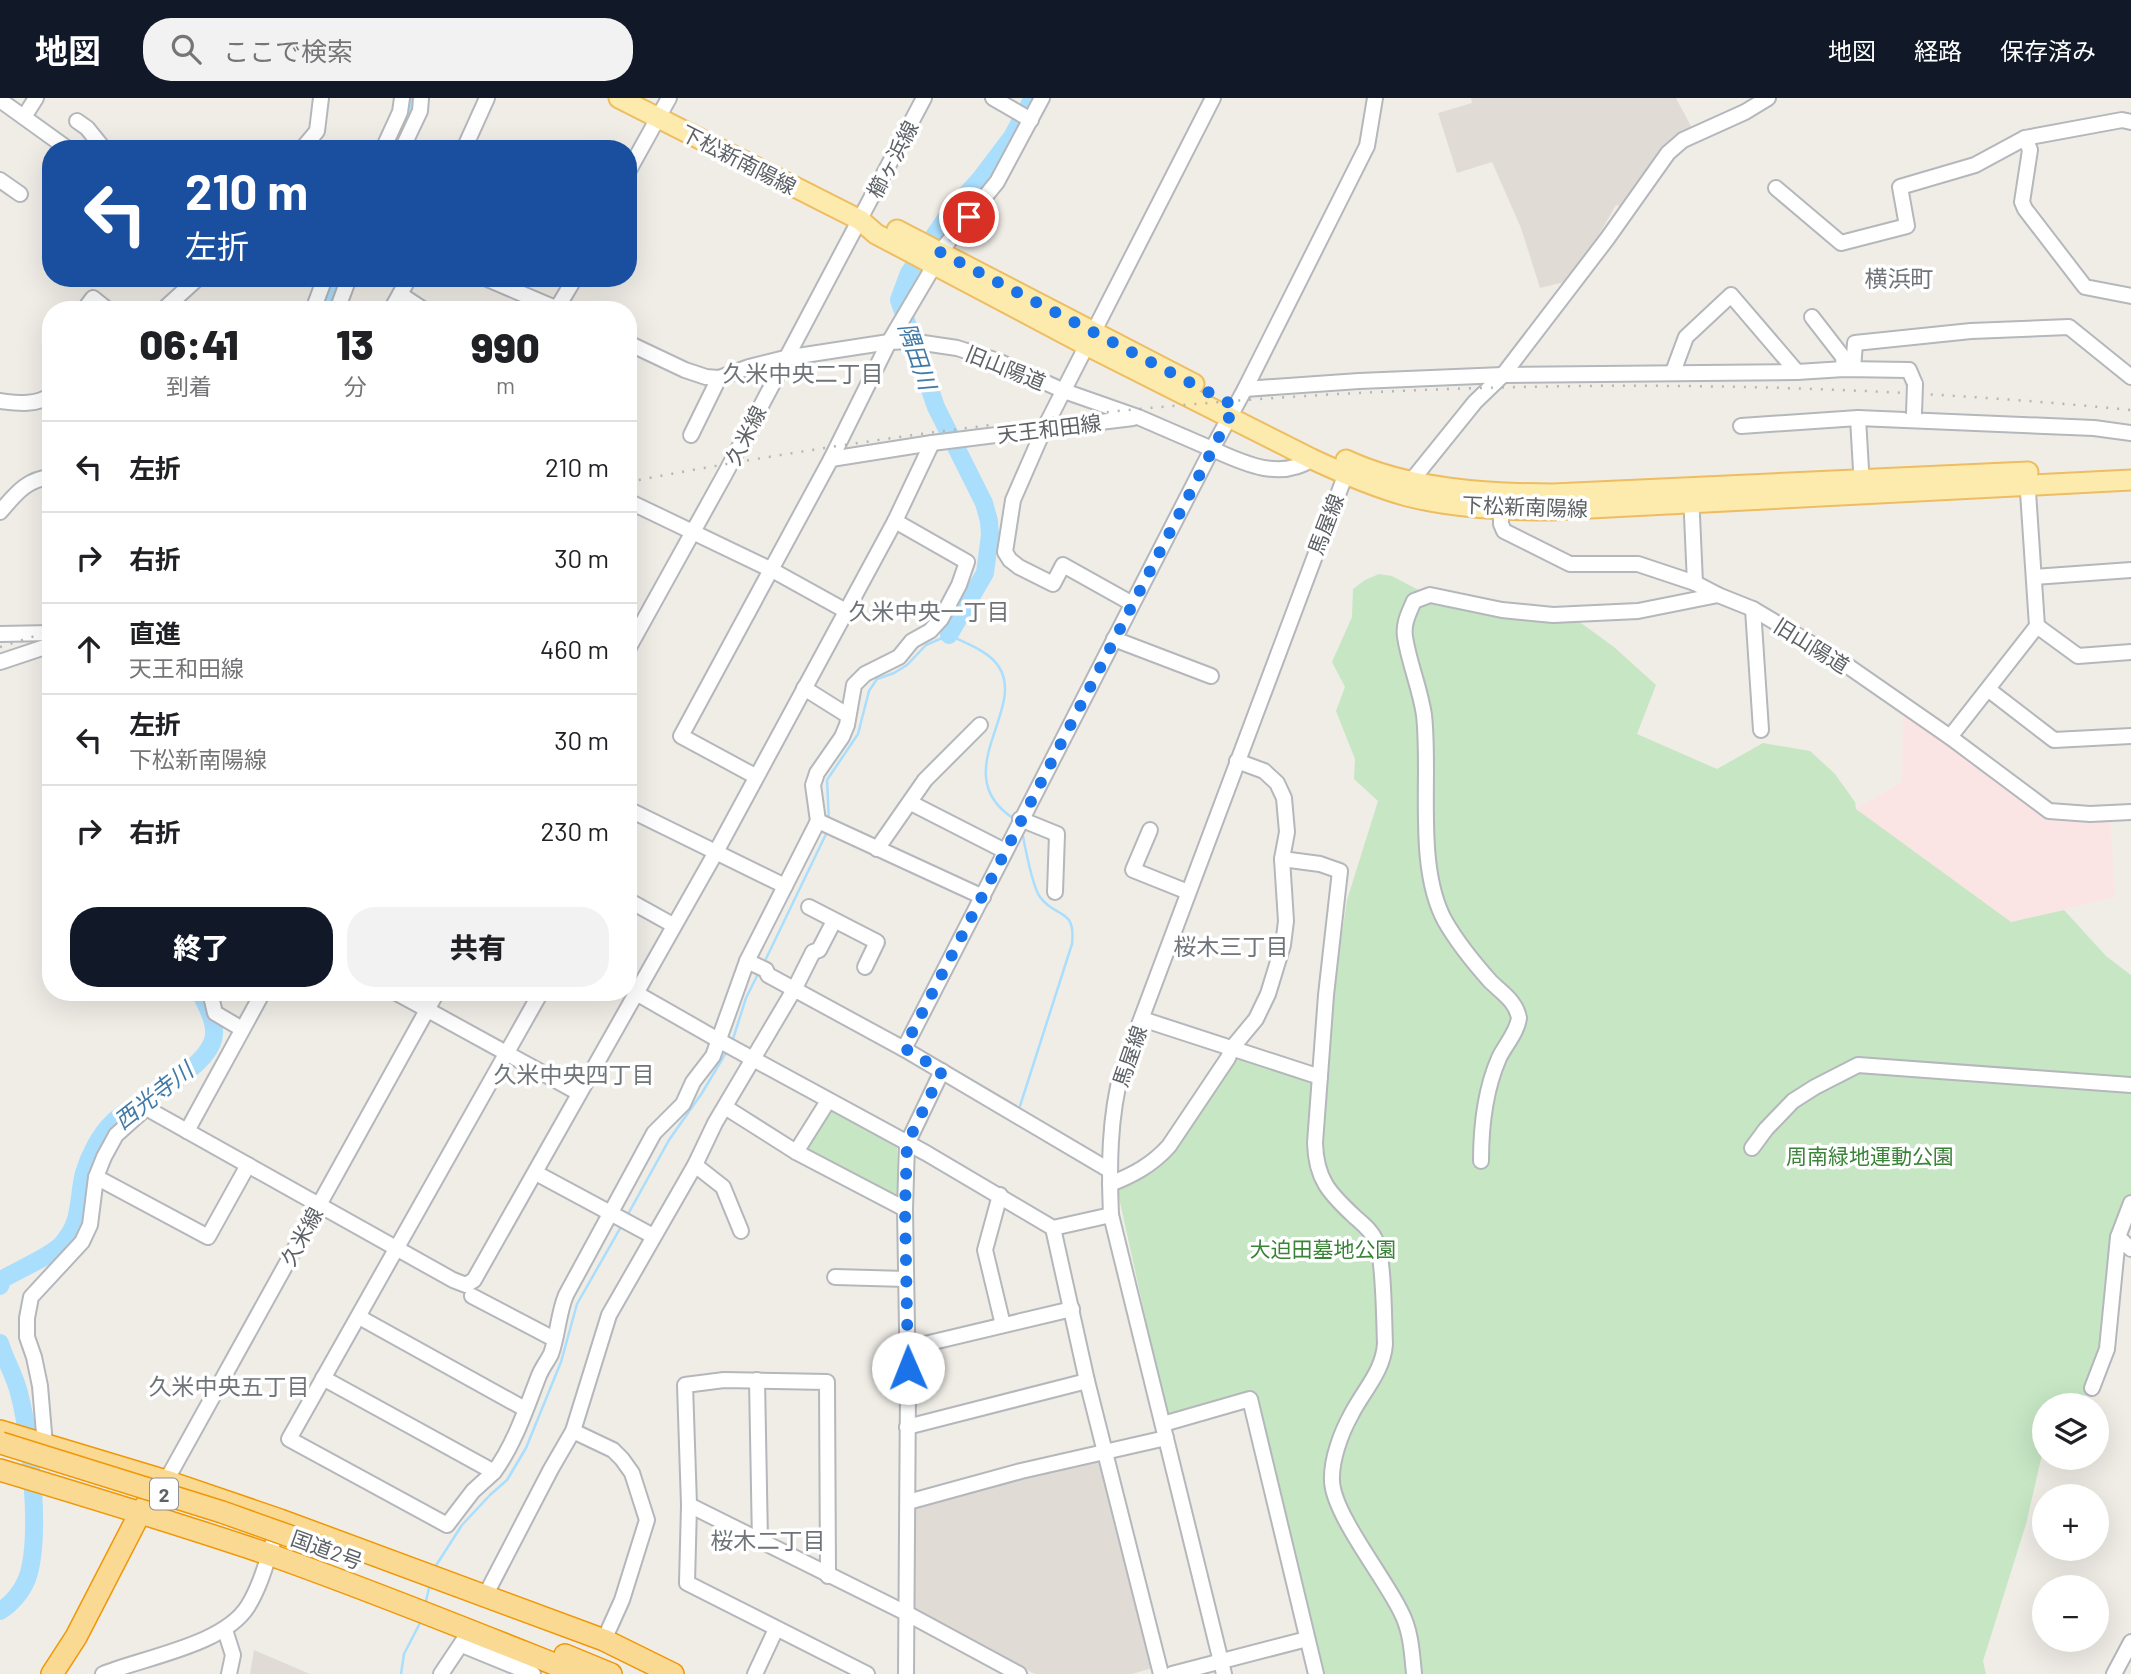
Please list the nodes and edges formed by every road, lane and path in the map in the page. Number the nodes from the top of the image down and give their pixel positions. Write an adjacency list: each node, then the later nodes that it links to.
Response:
1 (36, 98): 15 (street)
2 (321, 98): 23 (street)
3 (402, 98): 24 (street)
4 (421, 98): 25 (street)
5 (487, 98): 26 (street)
6 (619, 98): 16 (main road, 下松新南陽線)
7 (669, 98): 16 (street)
8 (924, 98): 31 (street, 櫛ヶ浜線)
9 (992, 98): 17 (street)
10 (1042, 98): 17 (street)
11 (1213, 98): 43 (street)
12 (1375, 98): 56 (street)
13 (1768, 98): 50 (street)
14 (0, 100): 15 (street)
15 (24, 117): 21 (street)
16 (657, 119): 27 (street); 31 (main road, 下松新南陽線)
17 (1031, 120): 32 (street)
18 (77, 121): 22 (street)
19 (2131, 122): 20 (street)
20 (2025, 138): 29 (street); 37 (street)
21 (56, 140)
22 (97, 140)
23 (310, 140)
24 (387, 140)
25 (406, 140)
26 (468, 140)
27 (637, 156)
28 (0, 180): 30 (street)
29 (1776, 188)
30 (20, 194)
31 (860, 220): 32 (main road, 下松新南陽線); 46 (street, 久米線)
32 (930, 254): 43 (main road, 下松新南陽線); 44 (street)
33 (188, 287): 38 (street)
34 (404, 287): 36 (street)
35 (506, 287): 41 (street)
36 (400, 294): 39 (street); 40 (street)
37 (2131, 296)
38 (173, 301)
39 (396, 301)
40 (410, 301)
41 (539, 301)
42 (1812, 317): 47 (street)
43 (1090, 338): 53 (street); 56 (main road, 下松新南陽線)
44 (888, 342): 46 (street, 旧山陽道); 53 (street, 旧山陽道); 67 (street)
45 (637, 346): 52 (street)
46 (785, 358): 52 (street, 旧山陽道); 80 (street, 久米線)
47 (1848, 369): 49 (street); 51 (street); 59 (street, bridge)
48 (1674, 372): 49 (street); 49 (street); 50 (street)
49 (1797, 372)
50 (1503, 375): 56 (street); 72 (street)
51 (2131, 377)
52 (719, 378): 63 (street)
53 (1064, 391): 57 (street, 旧山陽道); 61 (street)
54 (42, 400): 55 (street)
55 (0, 401)
56 (1236, 403): 65 (street); 66 (main road, 下松新南陽線); 68 (main road, 下松新南陽線)
57 (1138, 417): 61 (street, 天王和田線); 65 (street)
58 (1858, 418): 59 (street); 60 (street); 74 (street)
59 (1913, 418): 62 (street)
60 (1741, 426)
61 (1044, 429): 64 (street, 天王和田線); 86 (street)
62 (2131, 433)
63 (691, 435)
64 (932, 443): 67 (street, 天王和田線); 79 (street)
65 (1212, 449): 66 (street); 86 (street)
66 (1312, 458): 68 (main road, 下松新南陽線)
67 (831, 459): 81 (street)
68 (1347, 468): 72 (main road, 下松新南陽線); 76 (main road, 下松新南陽線); 105 (street, 馬屋線)
69 (2131, 468): 71 (main road, 下松新南陽線)
70 (42, 478): 78 (street)
71 (2028, 479): 73 (main road, 下松新南陽線); 74 (main road, 下松新南陽線); 83 (street)
72 (1412, 480): 76 (main road, 下松新南陽線)
73 (2131, 480)
74 (1862, 487): 75 (main road, 下松新南陽線)
75 (1691, 495): 76 (main road, 下松新南陽線); 84 (street)
76 (1501, 502): 84 (street, 旧山陽道)
77 (637, 505): 80 (street)
78 (0, 512)
79 (895, 521): 88 (street); 100 (street)
80 (694, 532): 81 (street); 90 (street, 久米線)
81 (772, 570): 88 (street); 106 (street)
82 (2131, 570): 83 (street)
83 (2034, 577): 89 (street)
84 (1695, 583): 85 (street, 旧山陽道)
85 (1718, 596): 87 (street, 旧山陽道); 154 (street)
86 (1131, 603): 93 (street)
87 (1753, 608): 102 (street); 104 (street, 旧山陽道)
88 (846, 611): 98 (street)
89 (2037, 626): 95 (street); 99 (street)
90 (637, 633)
91 (0, 634): 92 (street)
92 (42, 634)
93 (1114, 639): 97 (street); 110 (street)
94 (42, 648): 96 (street)
95 (2131, 652)
96 (0, 662)
97 (1211, 676)
98 (804, 688): 100 (street); 106 (street)
99 (1989, 690): 103 (street); 104 (street)
100 (847, 715): 111 (street)
101 (980, 725): 107 (street)
102 (1761, 730)
103 (2131, 736)
104 (1950, 737): 108 (street, 旧山陽道)
105 (1237, 761): 116 (street); 119 (street, 馬屋線)
106 (755, 776): 115 (street)
107 (911, 803): 113 (street); 114 (street)
108 (2131, 812)
109 (637, 813): 115 (street)
110 (1020, 819): 114 (street); 118 (street)
111 (818, 821): 113 (street); 117 (street)
112 (1150, 830): 119 (street)
113 (877, 849): 120 (street)
114 (1005, 851): 120 (street)
115 (716, 852): 117 (street); 124 (street)
116 (1282, 859): 141 (street); 145 (street)
117 (785, 886): 125 (street)
118 (1055, 892)
119 (1188, 892): 137 (street, 馬屋線)
120 (983, 897): 140 (street)
121 (637, 905): 124 (street)
122 (809, 907): 123 (street)
123 (834, 921): 126 (street); 127 (street)
124 (673, 925): 128 (street)
125 (747, 961): 127 (street); 139 (street)
126 (865, 967)
127 (795, 988): 140 (street); 143 (street)
128 (637, 991)
129 (637, 994): 139 (street)
130 (212, 1001): 138 (street)
131 (258, 1001): 138 (street)
132 (412, 1001): 136 (street)
133 (432, 1001): 136 (street, 久米線)
134 (536, 1001): 142 (street)
135 (631, 1001): 147 (street)
136 (428, 1010): 142 (street); 162 (street, 久米線)
137 (1142, 1019): 141 (street); 159 (street, 馬屋線)
138 (242, 1029): 150 (street)
139 (720, 1041): 143 (street); 164 (street)
140 (904, 1048): 144 (street)
141 (1232, 1048): 145 (street); 159 (street)
142 (506, 1052): 147 (street); 170 (street)
143 (753, 1058): 148 (street); 149 (street)
144 (942, 1071): 151 (street); 159 (street)
145 (1320, 1077): 228 (street)
146 (2131, 1085): 152 (street)
147 (579, 1093): 157 (street)
148 (828, 1101): 151 (street); 153 (street)
149 (725, 1107): 153 (street); 155 (street)
150 (187, 1130): 156 (street); 158 (street)
151 (907, 1144): 160 (street); 163 (street)
152 (1752, 1148)
153 (796, 1152): 163 (street)
154 (1480, 1161)
155 (695, 1165): 167 (street); 168 (street)
156 (248, 1166): 158 (street); 162 (street)
157 (536, 1173): 164 (street); 170 (street)
158 (96, 1177): 188 (street)
159 (1110, 1177): 165 (street, 馬屋線)
160 (1000, 1195): 166 (street); 177 (street)
161 (2131, 1203): 169 (street)
162 (318, 1205): 170 (street); 192 (street, 久米線)
163 (905, 1209): 173 (street)
164 (610, 1214): 168 (street); 178 (street)
165 (1111, 1215): 166 (street); 187 (street, 馬屋線)
166 (1053, 1228): 175 (street)
167 (741, 1231)
168 (653, 1236): 186 (street)
169 (2118, 1237): 171 (street); 183 (street)
170 (396, 1250): 176 (street)
171 (2131, 1250)
172 (835, 1277): 173 (street)
173 (906, 1279): 179 (street)
174 (472, 1296): 178 (street)
175 (1072, 1309): 177 (street); 182 (street)
176 (359, 1317): 180 (street); 184 (street)
177 (1003, 1325): 179 (street)
178 (554, 1339): 184 (street)
179 (908, 1348): 185 (street)
180 (323, 1378): 191 (street); 191 (street)
181 (757, 1380): 194 (street); 197 (street); 199 (street)
182 (1087, 1381): 185 (street); 190 (street)
183 (2092, 1388)
184 (525, 1409): 191 (street)
185 (907, 1427): 193 (street)
186 (573, 1431): 201 (street); 206 (street)
187 (1164, 1431): 190 (street); 207 (street); 209 (street, 馬屋線)
188 (45, 1445): 189 (highway, 2); 192 (highway, 2)
189 (4, 1451): 195 (highway, 2); 200 (highway, 国道2号 / 2, bridge)
190 (1106, 1452): 193 (street); 225 (street)
191 (494, 1472)
192 (166, 1481): 195 (highway); 196 (highway, 2)
193 (908, 1502): 202 (street)
194 (689, 1505): 197 (street); 203 (street)
195 (147, 1514): 198 (highway, 2); 211 (highway); 212 (highway)
196 (280, 1520): 198 (street); 200 (highway, 2)
197 (760, 1542): 199 (street)
198 (268, 1554): 200 (highway, 2); 204 (street)
199 (828, 1576): 202 (street)
200 (427, 1593): 201 (highway, 2); 205 (highway, 2); 218 (highway, 国道2号 / 2); 219 (highway, 国道2号 / 2)
201 (485, 1597): 206 (highway, 2)
202 (906, 1613): 210 (street); 223 (street)
203 (776, 1629): 221 (street); 222 (street)
204 (225, 1630): 213 (street); 214 (street)
205 (465, 1638): 215 (street); 216 (street); 217 (highway, 2)
206 (604, 1640): 220 (highway, 2)
207 (1307, 1640): 209 (street); 227 (street)
208 (2131, 1642): 229 (street)
209 (1223, 1668): 226 (street)
210 (1003, 1671): 224 (street)
211 (52, 1674)
212 (65, 1674)
213 (103, 1674)
214 (229, 1674)
215 (441, 1674)
216 (533, 1674)
217 (579, 1674)
218 (611, 1674)
219 (648, 1674)
220 (673, 1674)
221 (755, 1674)
222 (867, 1674)
223 (906, 1674)
224 (1019, 1674)
225 (1161, 1674)
226 (1172, 1674)
227 (1316, 1674)
228 (1414, 1674)
229 (2114, 1674)

